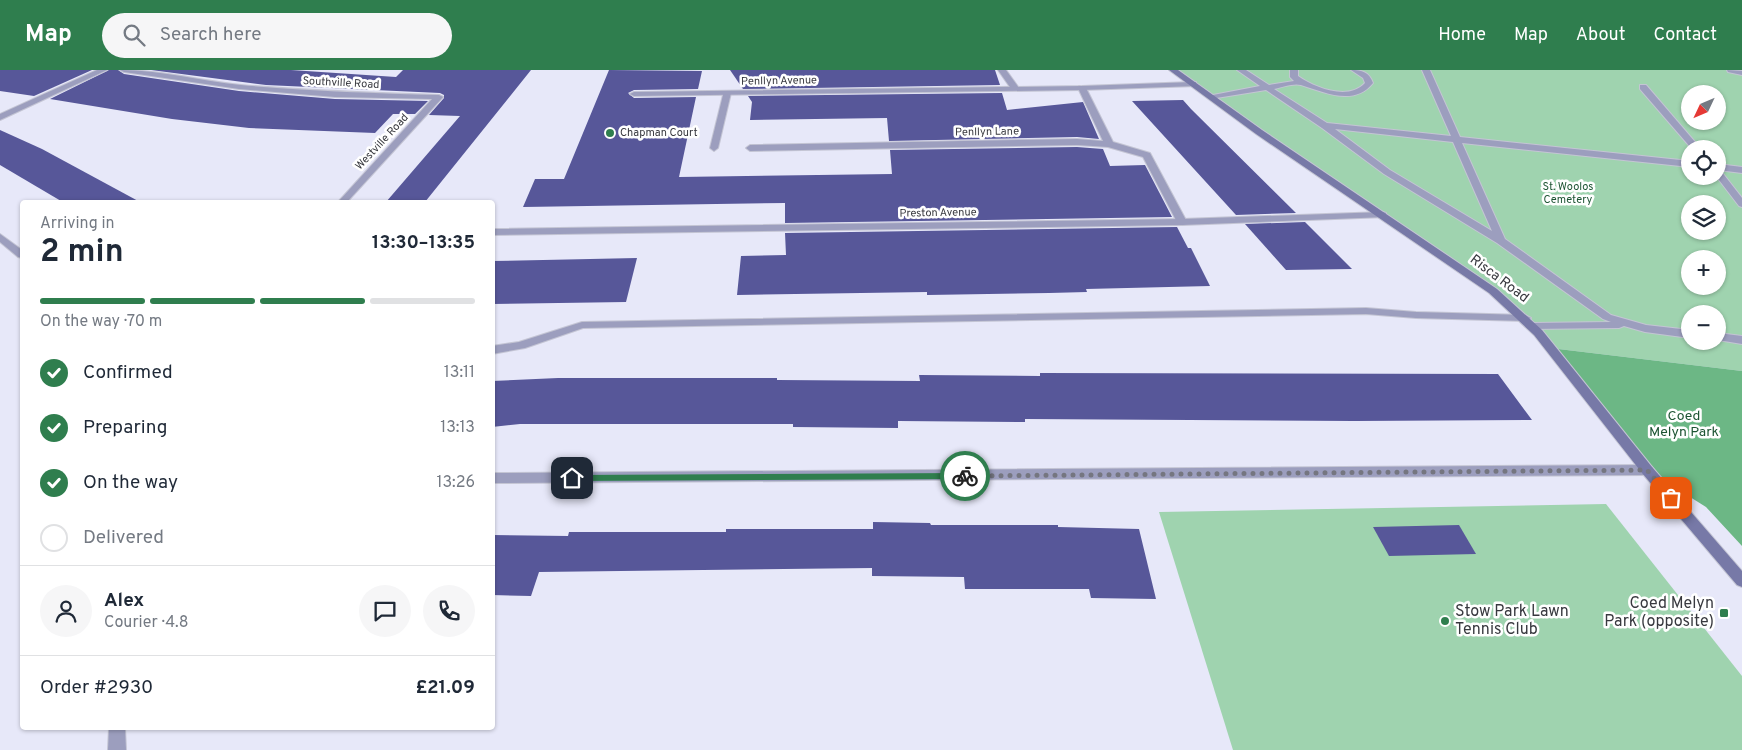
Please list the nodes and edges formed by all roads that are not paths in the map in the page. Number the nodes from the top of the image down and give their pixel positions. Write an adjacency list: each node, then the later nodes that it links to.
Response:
1 (102, 70): 21 (street)
2 (124, 70): 19 (street, Southville Road)
3 (1002, 70): 15 (street)
4 (1174, 70): 12 (main road, Risca Road)
5 (1241, 70): 13 (street)
6 (1294, 70): 11 (street)
7 (1355, 70): 11 (street)
8 (1426, 70): 23 (street)
9 (1730, 70): 10 (street)
10 (1742, 72)
11 (1299, 82): 13 (street)
12 (1193, 84): 16 (street, Penllyn Avenue); 20 (main road, Risca Road)
13 (1267, 87): 20 (street); 22 (street)
14 (1643, 87): 24 (street)
15 (1015, 88): 16 (street, Penllyn Avenue); 17 (street, Penllyn Avenue)
16 (1082, 88): 25 (street)
17 (726, 93): 18 (street, Penllyn Avenue); 26 (street)
18 (634, 94)
19 (439, 97): 32 (street, Westville Road)
20 (1213, 97): 34 (main road, Risca Road)
21 (0, 117)
22 (1325, 126): 23 (street); 38 (street)
23 (1456, 140): 28 (street); 38 (street)
24 (1689, 140)
25 (1110, 144): 27 (street, Penllyn Lane); 35 (street, Penllyn Lane)
26 (714, 148)
27 (750, 148)
28 (1681, 163)
29 (1726, 168): 30 (street)
30 (1742, 170)
31 (1726, 183): 33 (street)
32 (344, 200)
33 (1742, 204)
34 (1383, 215): 35 (street, Preston Avenue); 40 (main road, Risca Road)
35 (1182, 222): 36 (street, Preston Avenue)
36 (495, 232)
37 (0, 237): 39 (street)
38 (1501, 242): 41 (street)
39 (20, 253)
40 (1528, 323): 41 (street); 45 (street); 46 (main road, Risca Road)
41 (1626, 324): 42 (street)
42 (1681, 333)
43 (1726, 338): 44 (street)
44 (1742, 340)
45 (495, 349)
46 (1647, 470): 47 (street); 48 (main road, Risca Road)
47 (495, 478)
48 (1742, 581)
49 (117, 730): 50 (street)
50 (117, 750)

